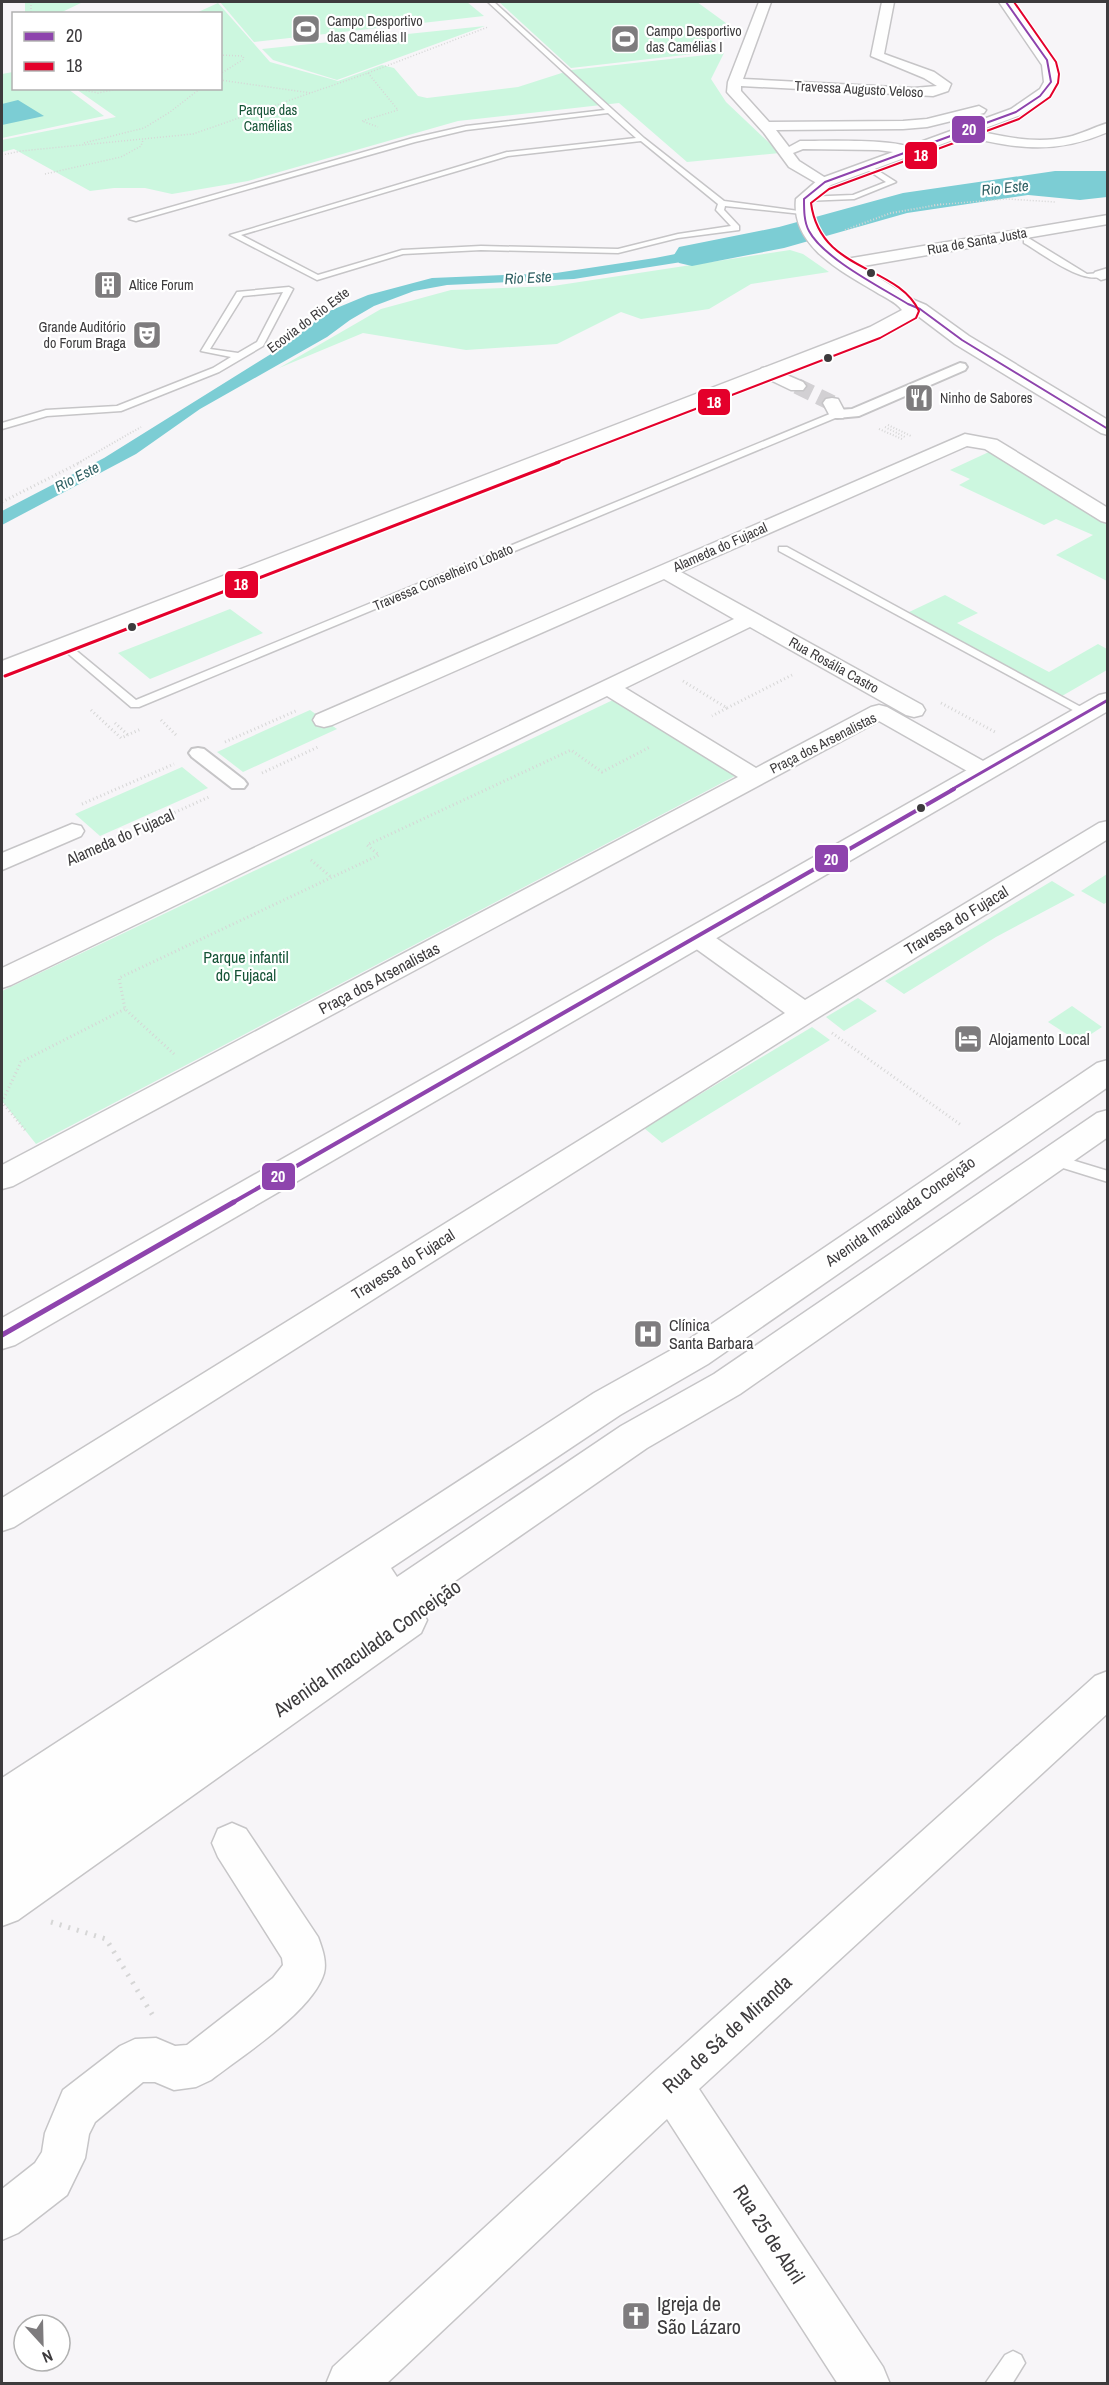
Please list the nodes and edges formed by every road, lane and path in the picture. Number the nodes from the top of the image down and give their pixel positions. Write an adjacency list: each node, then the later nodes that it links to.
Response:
1 (491, 2): 16 (lane)
2 (765, 2): 10 (street)
3 (888, 2): 10 (street, Travessa Augusto Veloso)
4 (1006, 2): 19 (main road)
5 (489, 27): 8 (path)
6 (222, 56): 7 (path)
7 (222, 73)
8 (368, 73): 14 (path); 22 (path)
9 (222, 80): 14 (path)
10 (735, 82): 18 (street)
11 (82, 90): 12 (path)
12 (111, 90)
13 (198, 90): 23 (path)
14 (311, 93): 21 (path)
15 (979, 110): 18 (street)
16 (610, 111): 20 (lane); 22 (lane)
17 (1107, 127): 19 (street)
18 (767, 128): 24 (street); 31 (street)
19 (961, 131): 25 (main road)
20 (642, 139): 33 (lane); 33 (lane)
21 (143, 140): 23 (path); 30 (path)
22 (413, 140): 35 (lane)
23 (73, 146): 26 (path)
24 (795, 148): 25 (street); 27 (street)
25 (908, 150): 29 (main road)
26 (2, 155)
27 (817, 160)
28 (835, 165): 29 (street)
29 (860, 168): 31 (main road); 34 (lane)
30 (45, 174)
31 (825, 182): 34 (main road)
32 (1054, 201): 37 (path)
33 (722, 203): 34 (lane)
34 (806, 217): 39 (main road)
35 (134, 219)
36 (1107, 219): 39 (street, Rua de Santa Justa)
37 (844, 231)
38 (1027, 241): 40 (lane)
39 (846, 264): 42 (main road)
40 (1104, 274)
41 (344, 293): 44 (path, Ecovia do Rio Este)
42 (908, 304): 43 (main road); 45 (main road)
43 (877, 331): 45 (main road); 48 (main road)
44 (289, 337)
45 (962, 340): 53 (main road)
46 (239, 356): 46 (lane); 52 (lane)
47 (960, 368): 50 (street, Travessa Conselheiro Lobato)
48 (768, 372): 49 (street); 59 (main road)
49 (797, 386)
50 (834, 408): 59 (lane, Travessa Conselheiro Lobato)
51 (147, 424): 54 (path)
52 (2, 426)
53 (1107, 429)
54 (2, 502)
55 (1107, 517): 57 (street, Alameda do Fujacal)
56 (783, 549): 65 (lane)
57 (664, 571): 58 (street, Rua Rosália Castro); 69 (street, Alameda do Fujacal)
58 (750, 619): 63 (street); 74 (street, Rua Rosália Castro)
59 (63, 645): 60 (main road)
60 (2, 669)
61 (798, 672): 66 (path)
62 (681, 680): 66 (path)
63 (608, 687): 75 (street, Praça dos Arsenalistas); 83 (street)
64 (305, 707): 73 (path)
65 (1096, 707): 74 (main road)
66 (727, 708): 68 (path)
67 (91, 710): 70 (path)
68 (712, 716)
69 (324, 720)
70 (128, 735)
71 (322, 745): 76 (path, Alameda do Fujacal)
72 (652, 746): 84 (path)
73 (198, 753): 76 (street); 77 (path)
74 (994, 765): 75 (street, Praça dos Arsenalistas); 82 (main road)
75 (756, 778): 87 (street, Praça dos Arsenalistas)
76 (238, 784): 80 (path, Alameda do Fujacal)
77 (77, 806)
78 (1107, 828): 85 (street, Travessa do Fujacal)
79 (72, 831): 81 (street, Alameda do Fujacal)
80 (87, 852)
81 (2, 862)
82 (697, 937): 85 (street); 94 (main road)
83 (2, 979)
84 (125, 1008): 87 (path); 90 (path)
85 (804, 1013): 89 (path); 97 (street, Travessa do Fujacal)
86 (1107, 1071): 95 (main road, Avenida Imaculada Conceição)
87 (196, 1075): 93 (street, Praça dos Arsenalistas)
88 (1107, 1121): 91 (main road, Avenida Imaculada Conceição)
89 (961, 1125)
90 (32, 1138)
91 (1052, 1159): 92 (lane); 96 (main road, Avenida Imaculada Conceição)
92 (1107, 1177)
93 (2, 1178)
94 (2, 1335)
95 (694, 1354): 99 (main road, Avenida Imaculada Conceição); 100 (main road, Avenida Imaculada Conceição)
96 (727, 1384): 102 (main road, Avenida Imaculada Conceição); 103 (main road, Avenida Imaculada Conceição)
97 (2, 1516)
98 (1107, 1688): 106 (street, Rua de Sá de Miranda)
99 (2, 1803)
100 (2, 1839)
101 (232, 1843): 105 (street)
102 (2, 1870)
103 (2, 1904)
104 (45, 1921): 105 (path)
105 (156, 2060): 107 (street)
106 (671, 2085): 109 (street, Rua de Sá de Miranda); 110 (street, Rua 25 de Abril)
107 (2, 2217)
108 (1013, 2363): 111 (lane)
109 (350, 2384)
110 (866, 2384)
111 (997, 2384)

